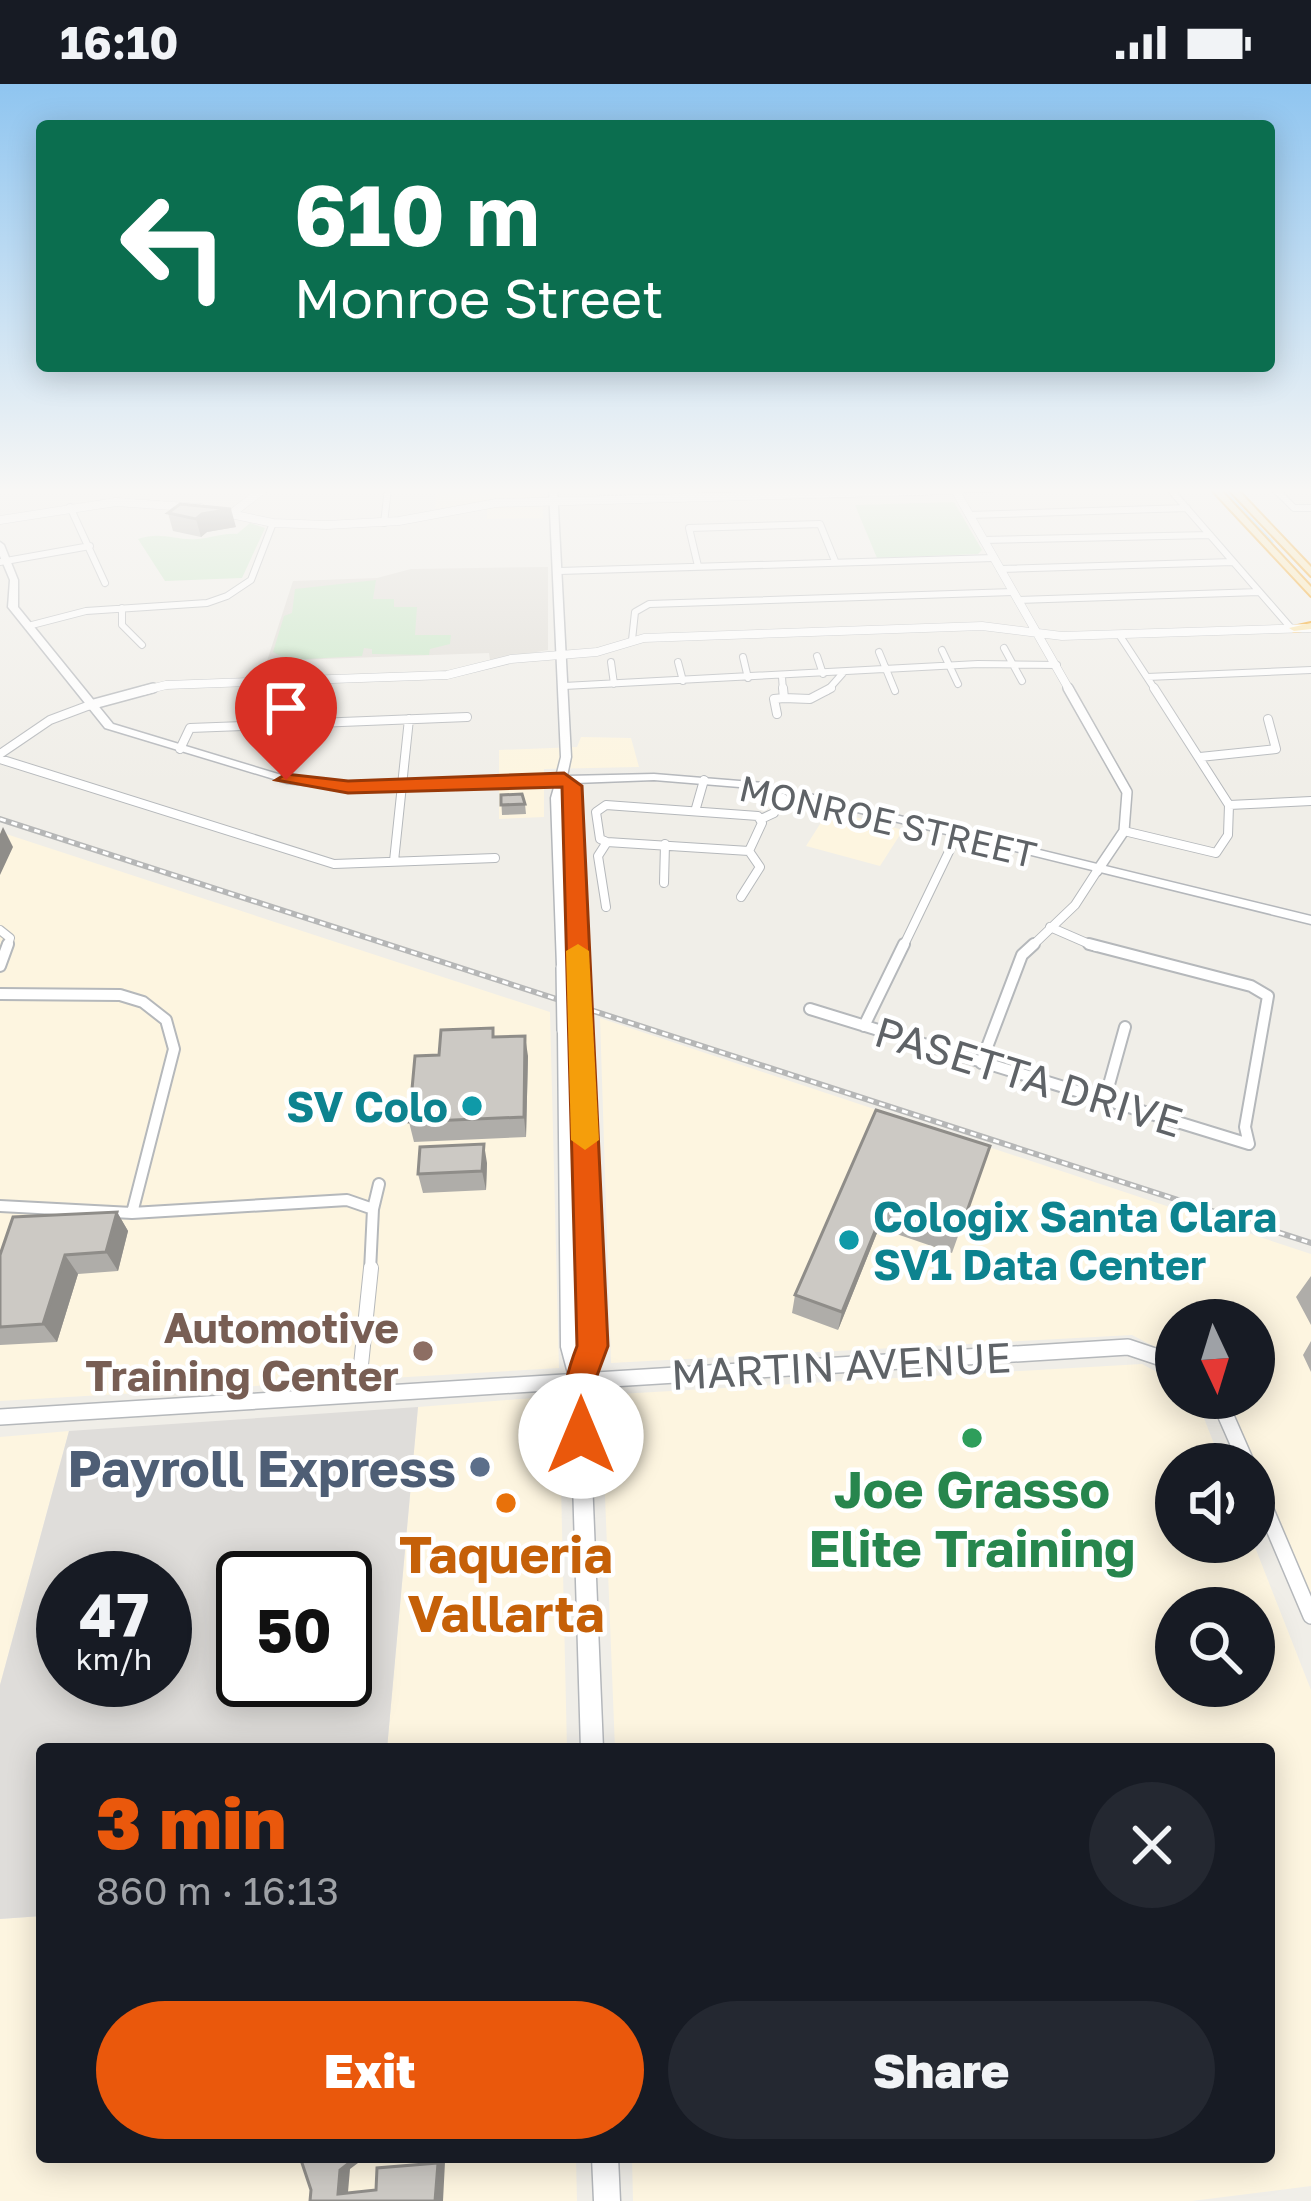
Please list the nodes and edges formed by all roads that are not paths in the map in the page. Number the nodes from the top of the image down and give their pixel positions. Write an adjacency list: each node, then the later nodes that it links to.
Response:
1 (14, 587): 9 (main road, MONROE STREET)
2 (245, 587): 8 (street)
3 (560, 587): 19 (main road)
4 (1010, 587): 7 (street)
5 (1254, 587): 6 (street)
6 (1259, 592): 7 (street); 10 (street)
7 (1015, 596): 12 (street); 14 (street)
8 (122, 608): 9 (street); 15 (street)
9 (28, 626): 41 (main road, MONROE STREET)
10 (1293, 628): 11 (highway); 13 (street)
11 (1311, 628)
12 (1038, 632): 13 (street); 14 (street); 25 (street)
13 (1120, 636): 32 (street)
14 (632, 640): 19 (street)
15 (142, 645)
16 (1004, 648): 24 (street)
17 (942, 650): 26 (street)
18 (879, 652): 28 (street)
19 (562, 654): 38 (main road); 41 (street)
20 (817, 656): 29 (street)
21 (742, 657): 33 (street)
22 (610, 662): 36 (street)
23 (678, 662): 34 (street)
24 (1014, 665): 25 (street); 26 (street); 35 (street)
25 (1057, 665): 61 (street)
26 (950, 668): 28 (street); 37 (street)
27 (1311, 670): 32 (street)
28 (887, 672): 30 (street); 39 (street)
29 (823, 674): 30 (street); 31 (street)
30 (843, 674): 40 (street)
31 (782, 677): 33 (street); 40 (street)
32 (1147, 677): 48 (street)
33 (748, 678): 34 (street)
34 (682, 681): 36 (street)
35 (1022, 681)
36 (614, 684): 38 (street)
37 (958, 684)
38 (564, 686): 50 (main road)
39 (895, 692)
40 (784, 698): 42 (street)
41 (90, 705): 46 (main road, MONROE STREET); 47 (street)
42 (777, 714)
43 (467, 717): 44 (street)
44 (409, 719): 46 (street); 53 (street)
45 (1268, 719): 48 (street)
46 (180, 749): 53 (main road, MONROE STREET)
47 (0, 756): 67 (street)
48 (1200, 757): 57 (street)
49 (631, 777): 50 (main road, MONROE STREET); 51 (main road, MONROE STREET); 59 (main road)
50 (564, 779): 52 (main road, MONROE STREET); 54 (main road); 59 (main road)
51 (704, 780): 58 (street); 62 (main road, MONROE STREET)
52 (524, 781): 53 (main road, MONROE STREET); 54 (main road)
53 (402, 785): 67 (street)
54 (557, 798): 76 (main road)
55 (783, 798): 60 (street)
56 (1311, 801): 57 (street)
57 (1229, 805): 61 (street)
58 (696, 808): 60 (street); 63 (street)
59 (574, 811): 76 (main road)
60 (761, 820): 65 (street)
61 (1124, 831): 68 (street)
62 (957, 835): 68 (main road, MONROE STREET); 79 (street)
63 (607, 842): 64 (street); 71 (street)
64 (665, 844): 65 (street); 69 (street)
65 (749, 851): 70 (street)
66 (495, 858): 67 (street)
67 (394, 861)
68 (1097, 871): 72 (main road, MONROE STREET); 73 (street)
69 (664, 883)
70 (741, 897)
71 (606, 907)
72 (1311, 920)
73 (1050, 928): 81 (street); 82 (street, PASETTA DRIVE)
74 (0, 930): 75 (street)
75 (0, 966)
76 (571, 969): 88 (main road, bridge)
77 (0, 994): 86 (street)
78 (810, 1009): 79 (street, PASETTA DRIVE)
79 (864, 1026): 81 (street, PASETTA DRIVE)
80 (1125, 1027): 82 (street)
81 (982, 1063): 82 (street, PASETTA DRIVE)
82 (1105, 1099)
83 (379, 1184): 85 (street)
84 (0, 1206): 86 (street)
85 (373, 1209): 86 (street); 89 (street)
86 (132, 1213)
87 (1155, 1356): 88 (street, MARTIN AVENUE)
88 (579, 1381): 89 (street, MARTIN AVENUE); 93 (main road)
89 (358, 1394): 90 (street, MARTIN AVENUE)
90 (0, 1418)
91 (1275, 1531): 92 (street)
92 (1311, 1616)
93 (592, 1743)
94 (605, 2163): 95 (main road)
95 (607, 2201)

